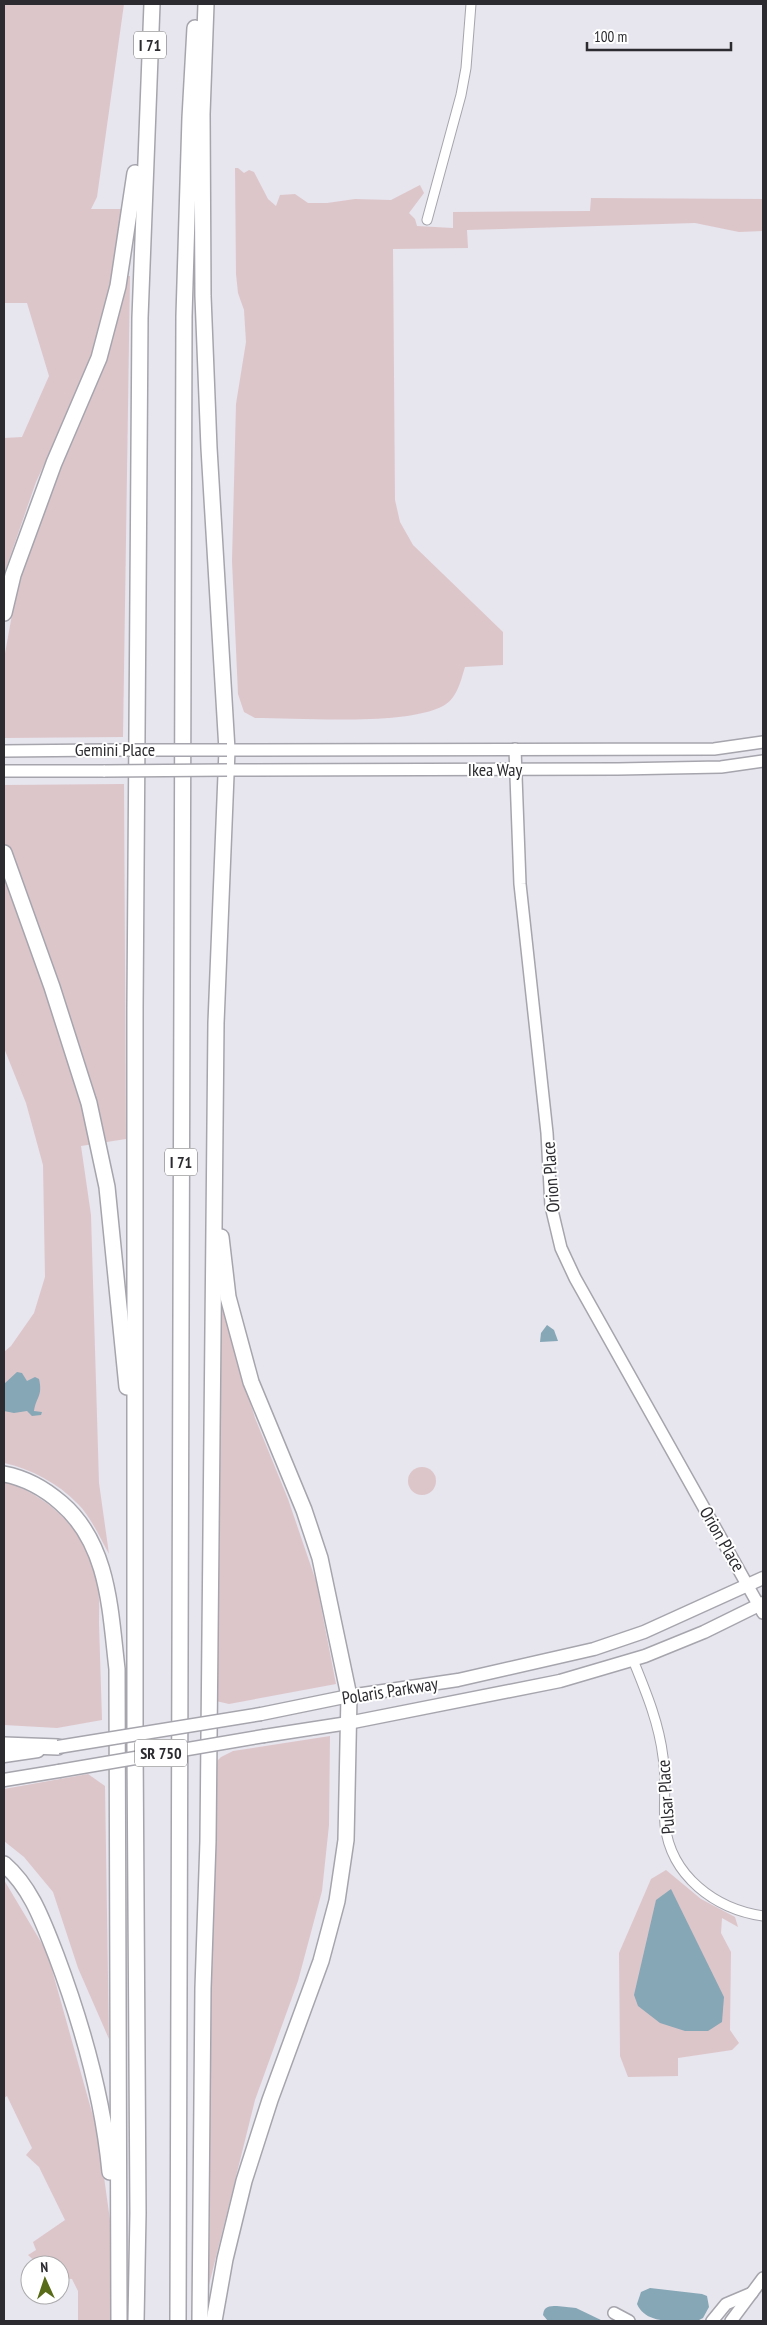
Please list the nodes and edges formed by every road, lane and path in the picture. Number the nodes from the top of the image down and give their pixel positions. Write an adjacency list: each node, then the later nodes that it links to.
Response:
1 (152, 4): 5 (highway, I 71)
2 (197, 4): 38 (highway, I 71)
3 (206, 4): 10 (highway)
4 (471, 4): 6 (street)
5 (148, 87): 7 (highway); 18 (highway, I 71)
6 (427, 220)
7 (4, 613)
8 (763, 742): 9 (main road, Ikea Way)
9 (516, 749): 10 (main road, Ikea Way); 14 (main road, Orion Place)
10 (227, 750): 11 (main road, Gemini Place, bridge); 13 (highway)
11 (4, 752)
12 (763, 761): 14 (main road, Ikea Way)
13 (227, 770): 14 (main road, Ikea Way); 15 (main road, Gemini Place, bridge); 17 (highway)
14 (515, 770): 21 (main road, Orion Place)
15 (4, 771)
16 (4, 853): 18 (highway)
17 (214, 1176): 24 (highway); 39 (highway)
18 (134, 1469): 37 (highway, I 71)
19 (4, 1474): 32 (highway)
20 (763, 1578): 21 (main road, Polaris Parkway)
21 (750, 1586): 22 (main road, Orion Place); 24 (main road, Polaris Parkway)
22 (762, 1607): 23 (main road, Polaris Parkway)
23 (633, 1660): 25 (main road, Polaris Parkway); 31 (street, Pulsar Place)
24 (349, 1696): 25 (highway); 27 (main road, Polaris Parkway / SR 750, bridge)
25 (348, 1723): 29 (main road, Polaris Parkway / SR 750, bridge); 40 (highway)
26 (4, 1745): 27 (highway)
27 (58, 1747): 28 (main road, Polaris Parkway / SR 750)
28 (4, 1756)
29 (4, 1780)
30 (4, 1864): 32 (highway)
31 (763, 1916)
32 (118, 2272): 36 (highway)
33 (763, 2278): 34 (main road)
34 (753, 2292): 42 (main road); 43 (main road)
35 (614, 2313): 41 (main road)
36 (119, 2321)
37 (136, 2321)
38 (178, 2321)
39 (200, 2321)
40 (214, 2321)
41 (629, 2321)
42 (712, 2321)
43 (731, 2321)

